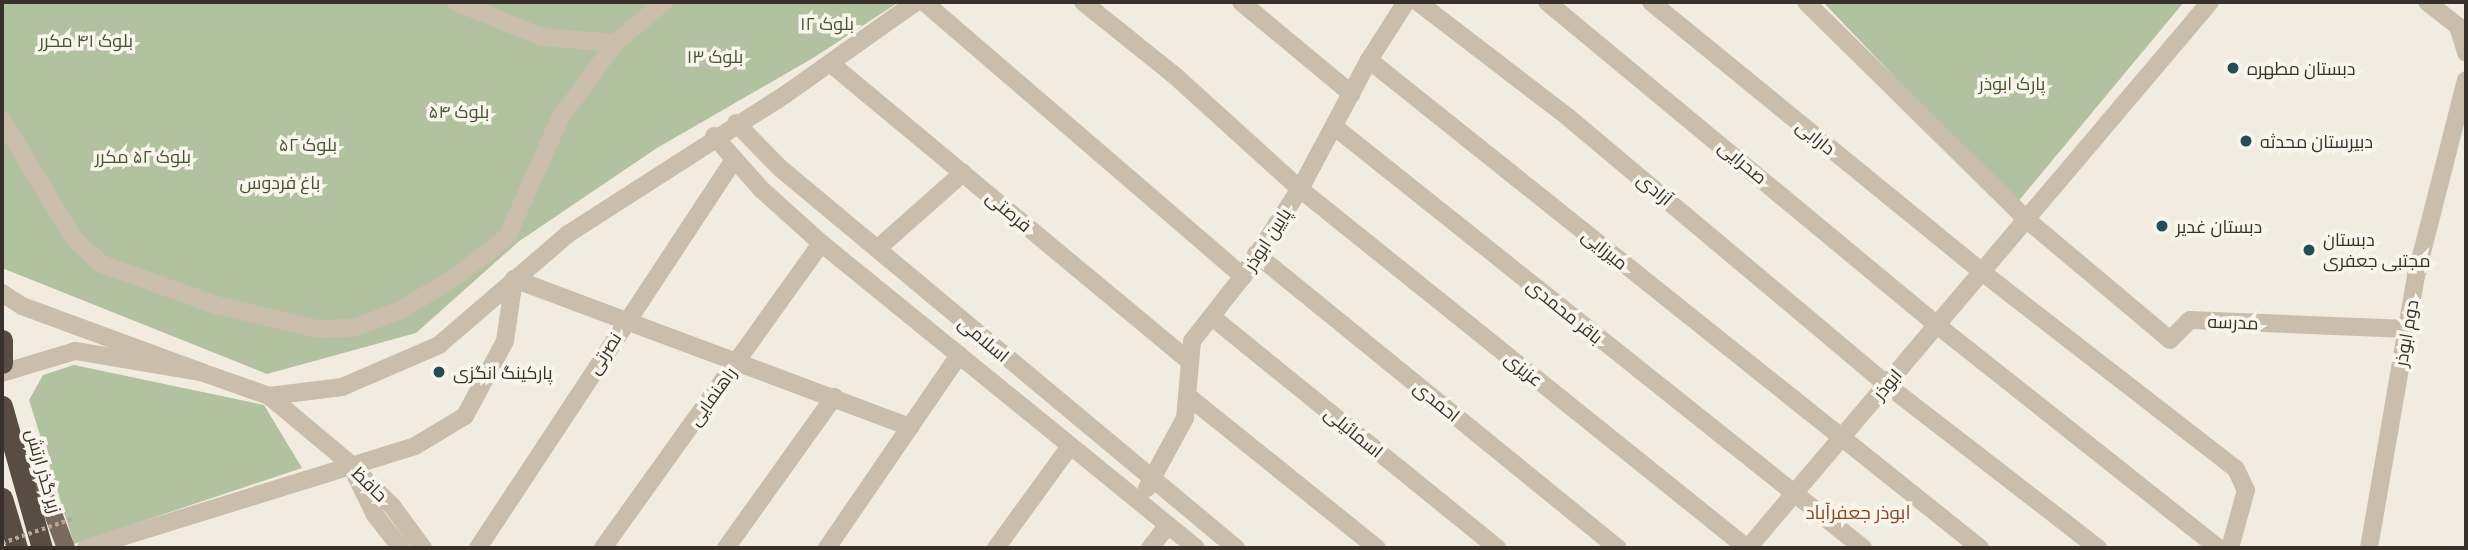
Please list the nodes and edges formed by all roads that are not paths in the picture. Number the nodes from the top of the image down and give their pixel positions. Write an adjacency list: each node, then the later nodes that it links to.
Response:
1 (456, 2): 14 (street)
2 (664, 2): 14 (street)
3 (916, 2): 17 (street)
4 (924, 2): 32 (street)
5 (1083, 2): 26 (street, عزیزی)
6 (1241, 2): 19 (street)
7 (1406, 2): 16 (street, پایین ابوذر)
8 (1418, 2): 46 (street, آزادی)
9 (1547, 2): 37 (street, صحرایی)
10 (1651, 2): 31 (street, دارابی)
11 (1806, 2): 27 (street)
12 (2210, 2): 27 (street, ابوذر)
13 (2427, 2): 15 (street)
14 (615, 43): 20 (street)
15 (2466, 53)
16 (1369, 60): 19 (street, پایین ابوذر); 52 (street, میرزایی)
17 (830, 63): 21 (street); 25 (street, فرصتی)
18 (2466, 80): 38 (street, دوم ابوذر)
19 (1352, 93): 22 (street, پایین ابوذر)
20 (2, 120)
21 (736, 123): 23 (street); 29 (street, اسلامی)
22 (1336, 128): 26 (street, پایین ابوذر); 57 (street, باقر محمدی)
23 (714, 136): 24 (street, اسلامی); 33 (street)
24 (734, 160): 28 (street, اسلامی); 36 (street, نصرتی)
25 (963, 173): 29 (street); 41 (street, فرصتی)
26 (1300, 189): 30 (street, پایین ابوذر); 78 (street, عزیزی)
27 (2026, 219): 31 (street, ابوذر); 38 (street, مدرسه)
28 (821, 243): 40 (street, اسلامی); 42 (street, راهنمایی)
29 (877, 249): 56 (street, اسلامی)
30 (1256, 254): 32 (street, پایین ابوذر); 77 (street, احمدی)
31 (1982, 272): 37 (street, ابوذر); 83 (street, دارابی)
32 (1243, 276): 35 (street, پایین ابوذر)
33 (514, 279): 36 (street); 47 (street); 54 (street)
34 (2, 293): 44 (street)
35 (1212, 317): 41 (street, پایین ابوذر); 76 (street, اسمائیلی)
36 (624, 323): 42 (street); 67 (street, نصرتی)
37 (1937, 325): 46 (street, ابوذر); 82 (street, صحرایی)
38 (2407, 330): 84 (street, دوم ابوذر)
39 (2, 340): 43 (highway)
40 (959, 355): 51 (street); 53 (street, اسلامی)
41 (1187, 359): 49 (street, پایین ابوذر)
42 (738, 360): 48 (street); 68 (street, راهنمایی)
43 (2, 363)
44 (201, 372): 45 (street); 47 (street)
45 (2, 373)
46 (1886, 385): 52 (street, ابوذر); 81 (street, آزادی)
47 (269, 396): 54 (street)
48 (834, 397): 51 (street); 69 (street)
49 (1189, 397): 56 (street, پایین ابوذر); 75 (street)
50 (2, 406): 55 (highway, زیر گذر ارتش)
51 (910, 427): 70 (street)
52 (1842, 438): 57 (street, ابوذر); 80 (street, میرزایی)
53 (1070, 446): 59 (street, اسلامی); 71 (street)
54 (349, 463): 64 (street); 65 (street, حافظ); 66 (street, حافظ)
55 (20, 470): 62 (highway, زیر گذر ارتش); 63 (main road)
56 (1152, 480): 59 (street, پایین ابوذر); 74 (street, اسلامی)
57 (1794, 494): 78 (street, ابوذر); 79 (street, باقر محمدی)
58 (2, 498): 61 (highway)
59 (1138, 500): 60 (street, اسلامی)
60 (1167, 525): 72 (street); 73 (street, اسلامی)
61 (17, 548)
62 (42, 548)
63 (66, 548)
64 (86, 548)
65 (401, 548)
66 (423, 548)
67 (478, 548)
68 (603, 548)
69 (726, 548)
70 (827, 548)
71 (996, 548)
72 (1150, 548)
73 (1196, 548)
74 (1236, 548)
75 (1377, 548)
76 (1497, 548)
77 (1618, 548)
78 (1748, 548)
79 (1863, 548)
80 (1980, 548)
81 (2098, 548)
82 (2218, 548)
83 (2230, 548)
84 (2370, 548)

